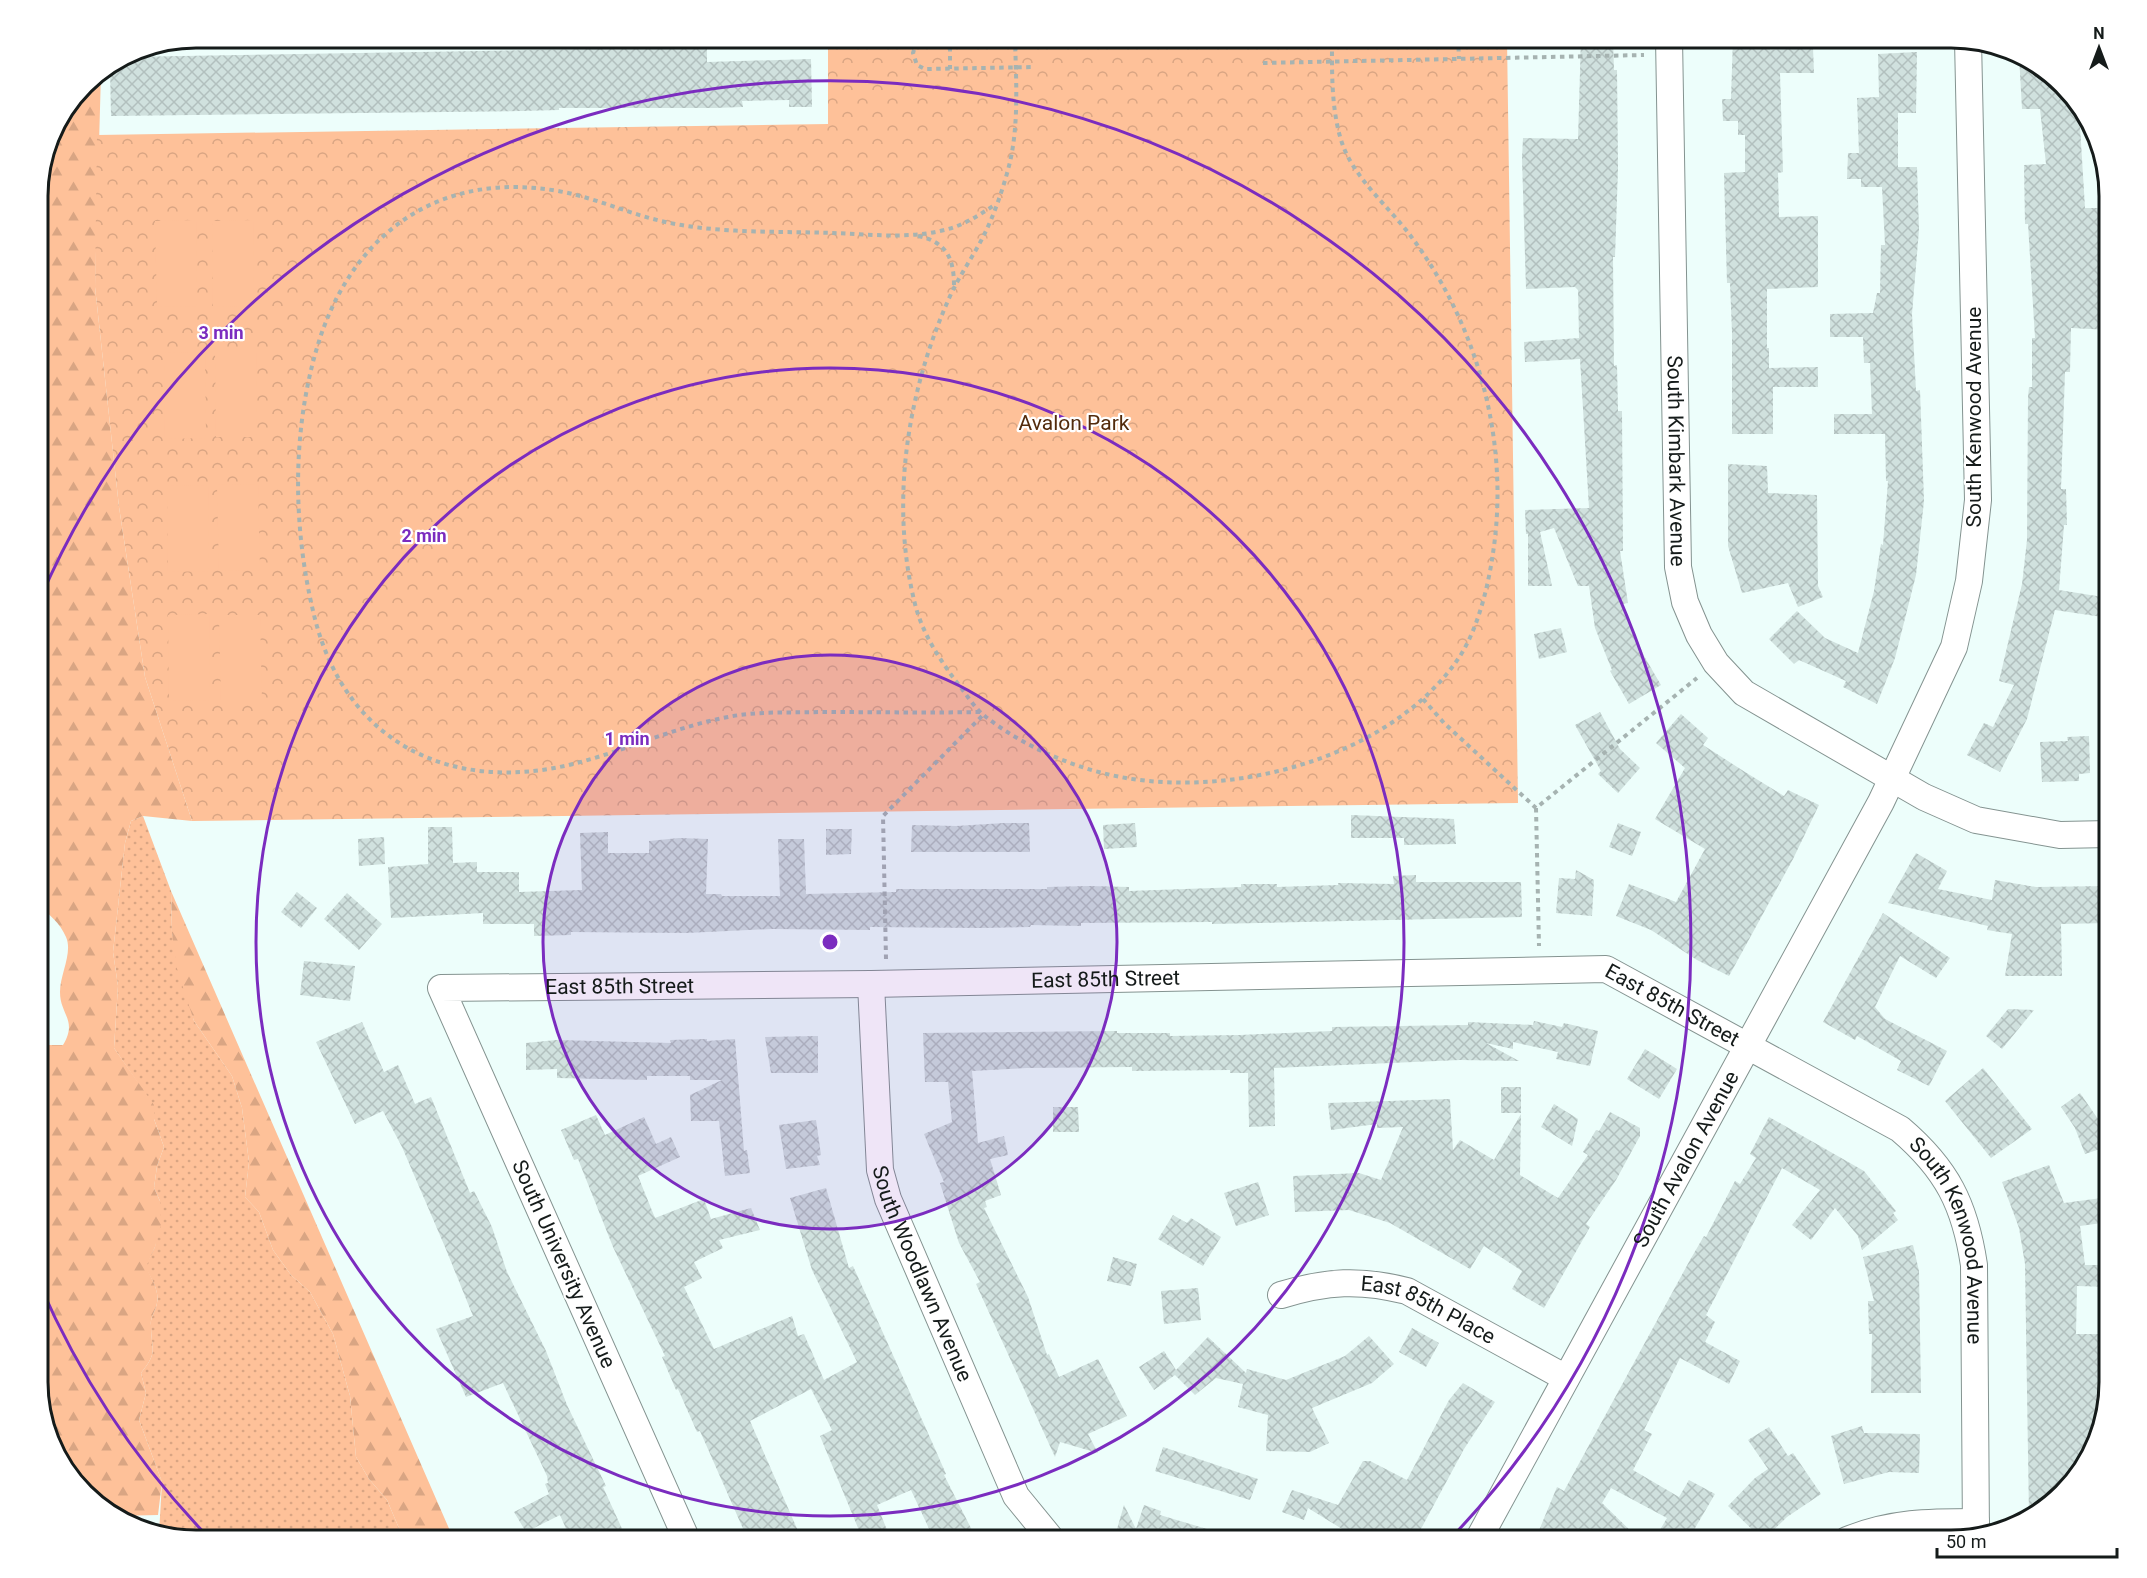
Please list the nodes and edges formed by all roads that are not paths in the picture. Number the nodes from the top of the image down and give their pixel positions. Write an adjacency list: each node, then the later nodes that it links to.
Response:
1 (1669, 48): 3 (street, South Kimbark Avenue)
2 (1968, 49): 3 (street, South Kenwood Avenue)
3 (1893, 779): 4 (street); 7 (street, South Avalon Avenue)
4 (2099, 834)
5 (871, 984): 6 (street, East 85th Street); 7 (street, East 85th Street); 12 (street, South Woodlawn Avenue)
6 (441, 988): 11 (street, South University Avenue)
7 (1749, 1046): 9 (street, South Avalon Avenue); 10 (street, South Kenwood Avenue)
8 (1281, 1295): 9 (street, East 85th Place)
9 (1566, 1378): 13 (street, South Avalon Avenue)
10 (1976, 1528): 14 (street)
11 (683, 1530)
12 (1044, 1530)
13 (1483, 1530)
14 (1872, 1530)

